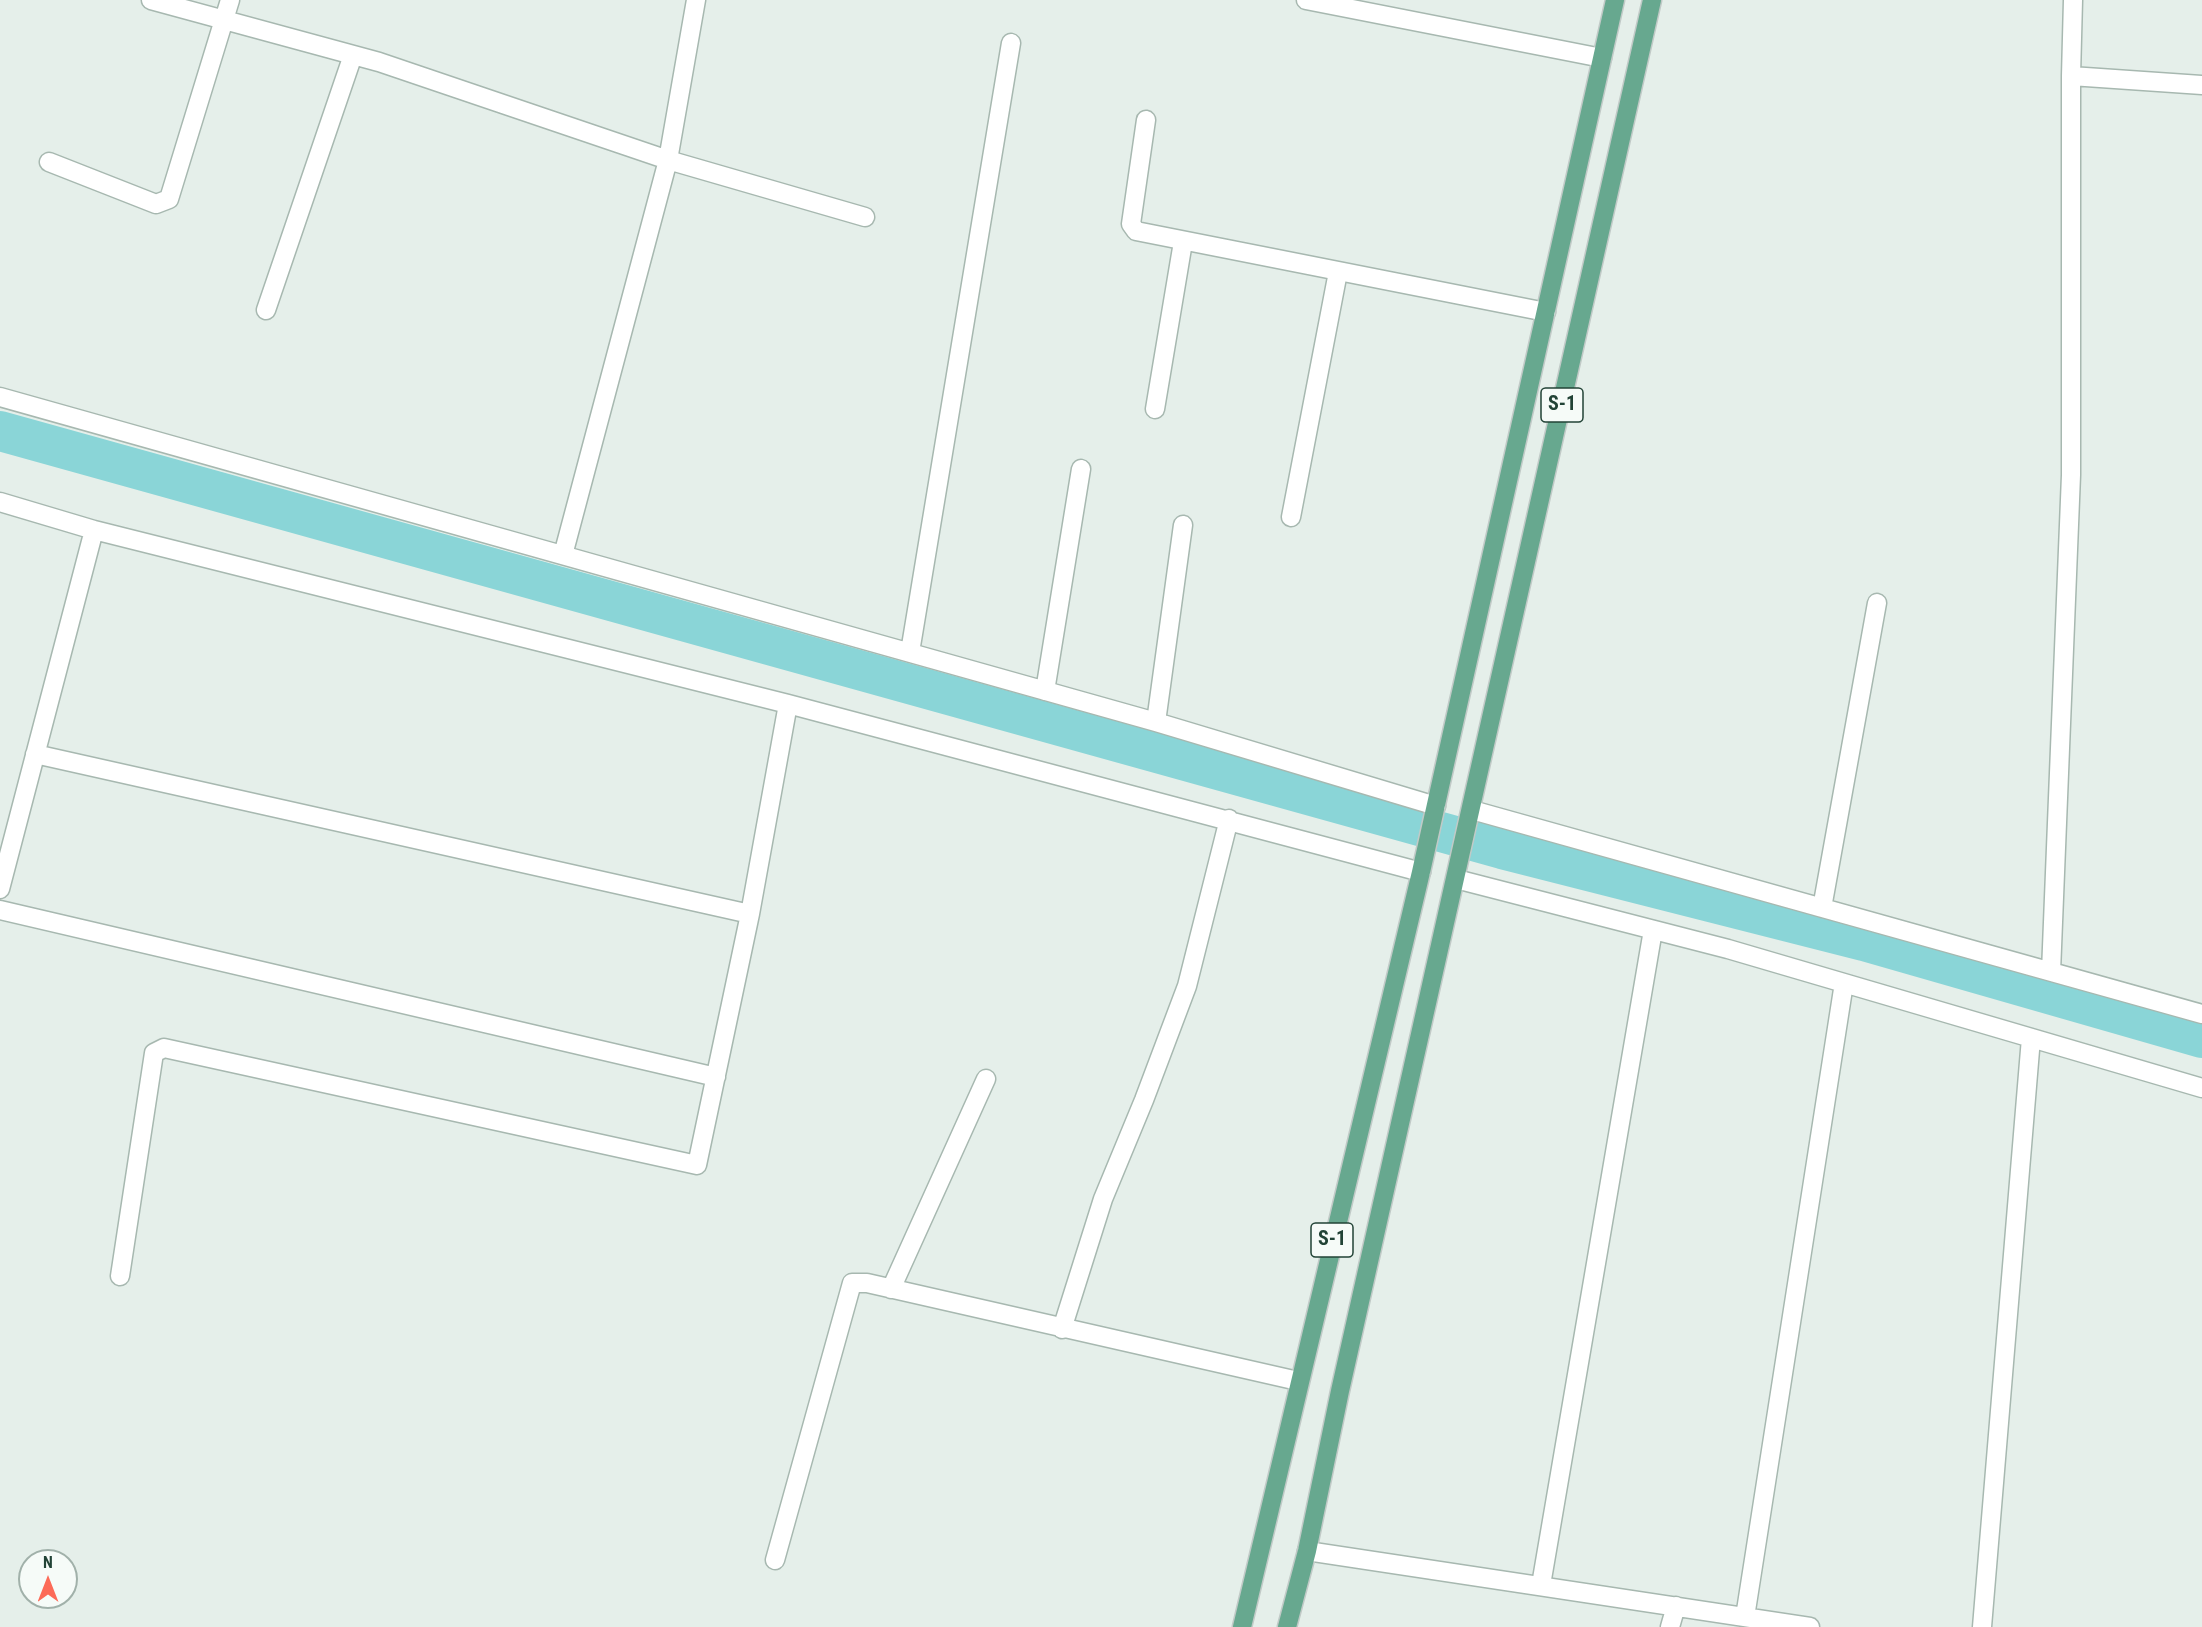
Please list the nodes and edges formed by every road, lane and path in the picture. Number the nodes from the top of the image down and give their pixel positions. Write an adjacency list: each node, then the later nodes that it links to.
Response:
1 (151, 0): 8 (street)
2 (230, 0): 8 (street)
3 (696, 0): 15 (street)
4 (1306, 0): 11 (street)
5 (1615, 0): 11 (main road, S-1)
6 (1652, 0): 37 (main road, S-1)
7 (2073, 0): 12 (street)
8 (224, 20): 10 (street); 16 (street)
9 (1011, 43): 31 (street)
10 (353, 55): 15 (street); 20 (street)
11 (1602, 58): 21 (main road, S-1)
12 (2071, 76): 13 (street); 46 (street)
13 (2202, 85)
14 (1146, 120): 18 (street)
15 (668, 160): 17 (street); 29 (street)
16 (49, 162)
17 (865, 217)
18 (1183, 242): 19 (street); 23 (street)
19 (1338, 272): 21 (street); 26 (street)
20 (266, 310)
21 (1546, 312): 36 (main road, S-1)
22 (0, 397): 29 (street)
23 (1155, 409)
24 (1081, 469): 32 (street)
25 (0, 502): 28 (street)
26 (1291, 517)
27 (1183, 525): 34 (street)
28 (94, 530): 33 (street); 35 (street)
29 (563, 555): 31 (street)
30 (1877, 603): 42 (street)
31 (910, 652): 32 (street)
32 (1045, 691): 34 (street)
33 (788, 704): 38 (street); 44 (street)
34 (1156, 722): 36 (street)
35 (35, 754): 41 (street); 44 (street)
36 (1436, 806): 39 (main road, S-1)
37 (1472, 810): 40 (main road, S-1); 42 (street)
38 (1229, 819): 39 (street); 55 (street)
39 (1421, 872): 56 (main road, S-1)
40 (1455, 879): 45 (street); 57 (main road, S-1)
41 (0, 889)
42 (1822, 908): 46 (street)
43 (0, 910): 50 (street)
44 (750, 914): 50 (street)
45 (1653, 930): 47 (street); 59 (street)
46 (2051, 972): 48 (street)
47 (1844, 983): 49 (street); 61 (street)
48 (2202, 1014)
49 (2031, 1038): 52 (street); 66 (street)
50 (716, 1077): 53 (street)
51 (986, 1079): 54 (street)
52 (2202, 1088)
53 (120, 1276)
54 (891, 1289): 55 (street); 58 (street)
55 (1062, 1329): 56 (street)
56 (1298, 1381): 62 (main road, S-1)
57 (1307, 1551): 59 (street); 63 (main road, S-1)
58 (775, 1560)
59 (1541, 1585): 60 (street)
60 (1676, 1606): 61 (street); 64 (street)
61 (1745, 1617): 65 (street)
62 (1242, 1627)
63 (1287, 1627)
64 (1670, 1627)
65 (1810, 1627)
66 (1982, 1627)

